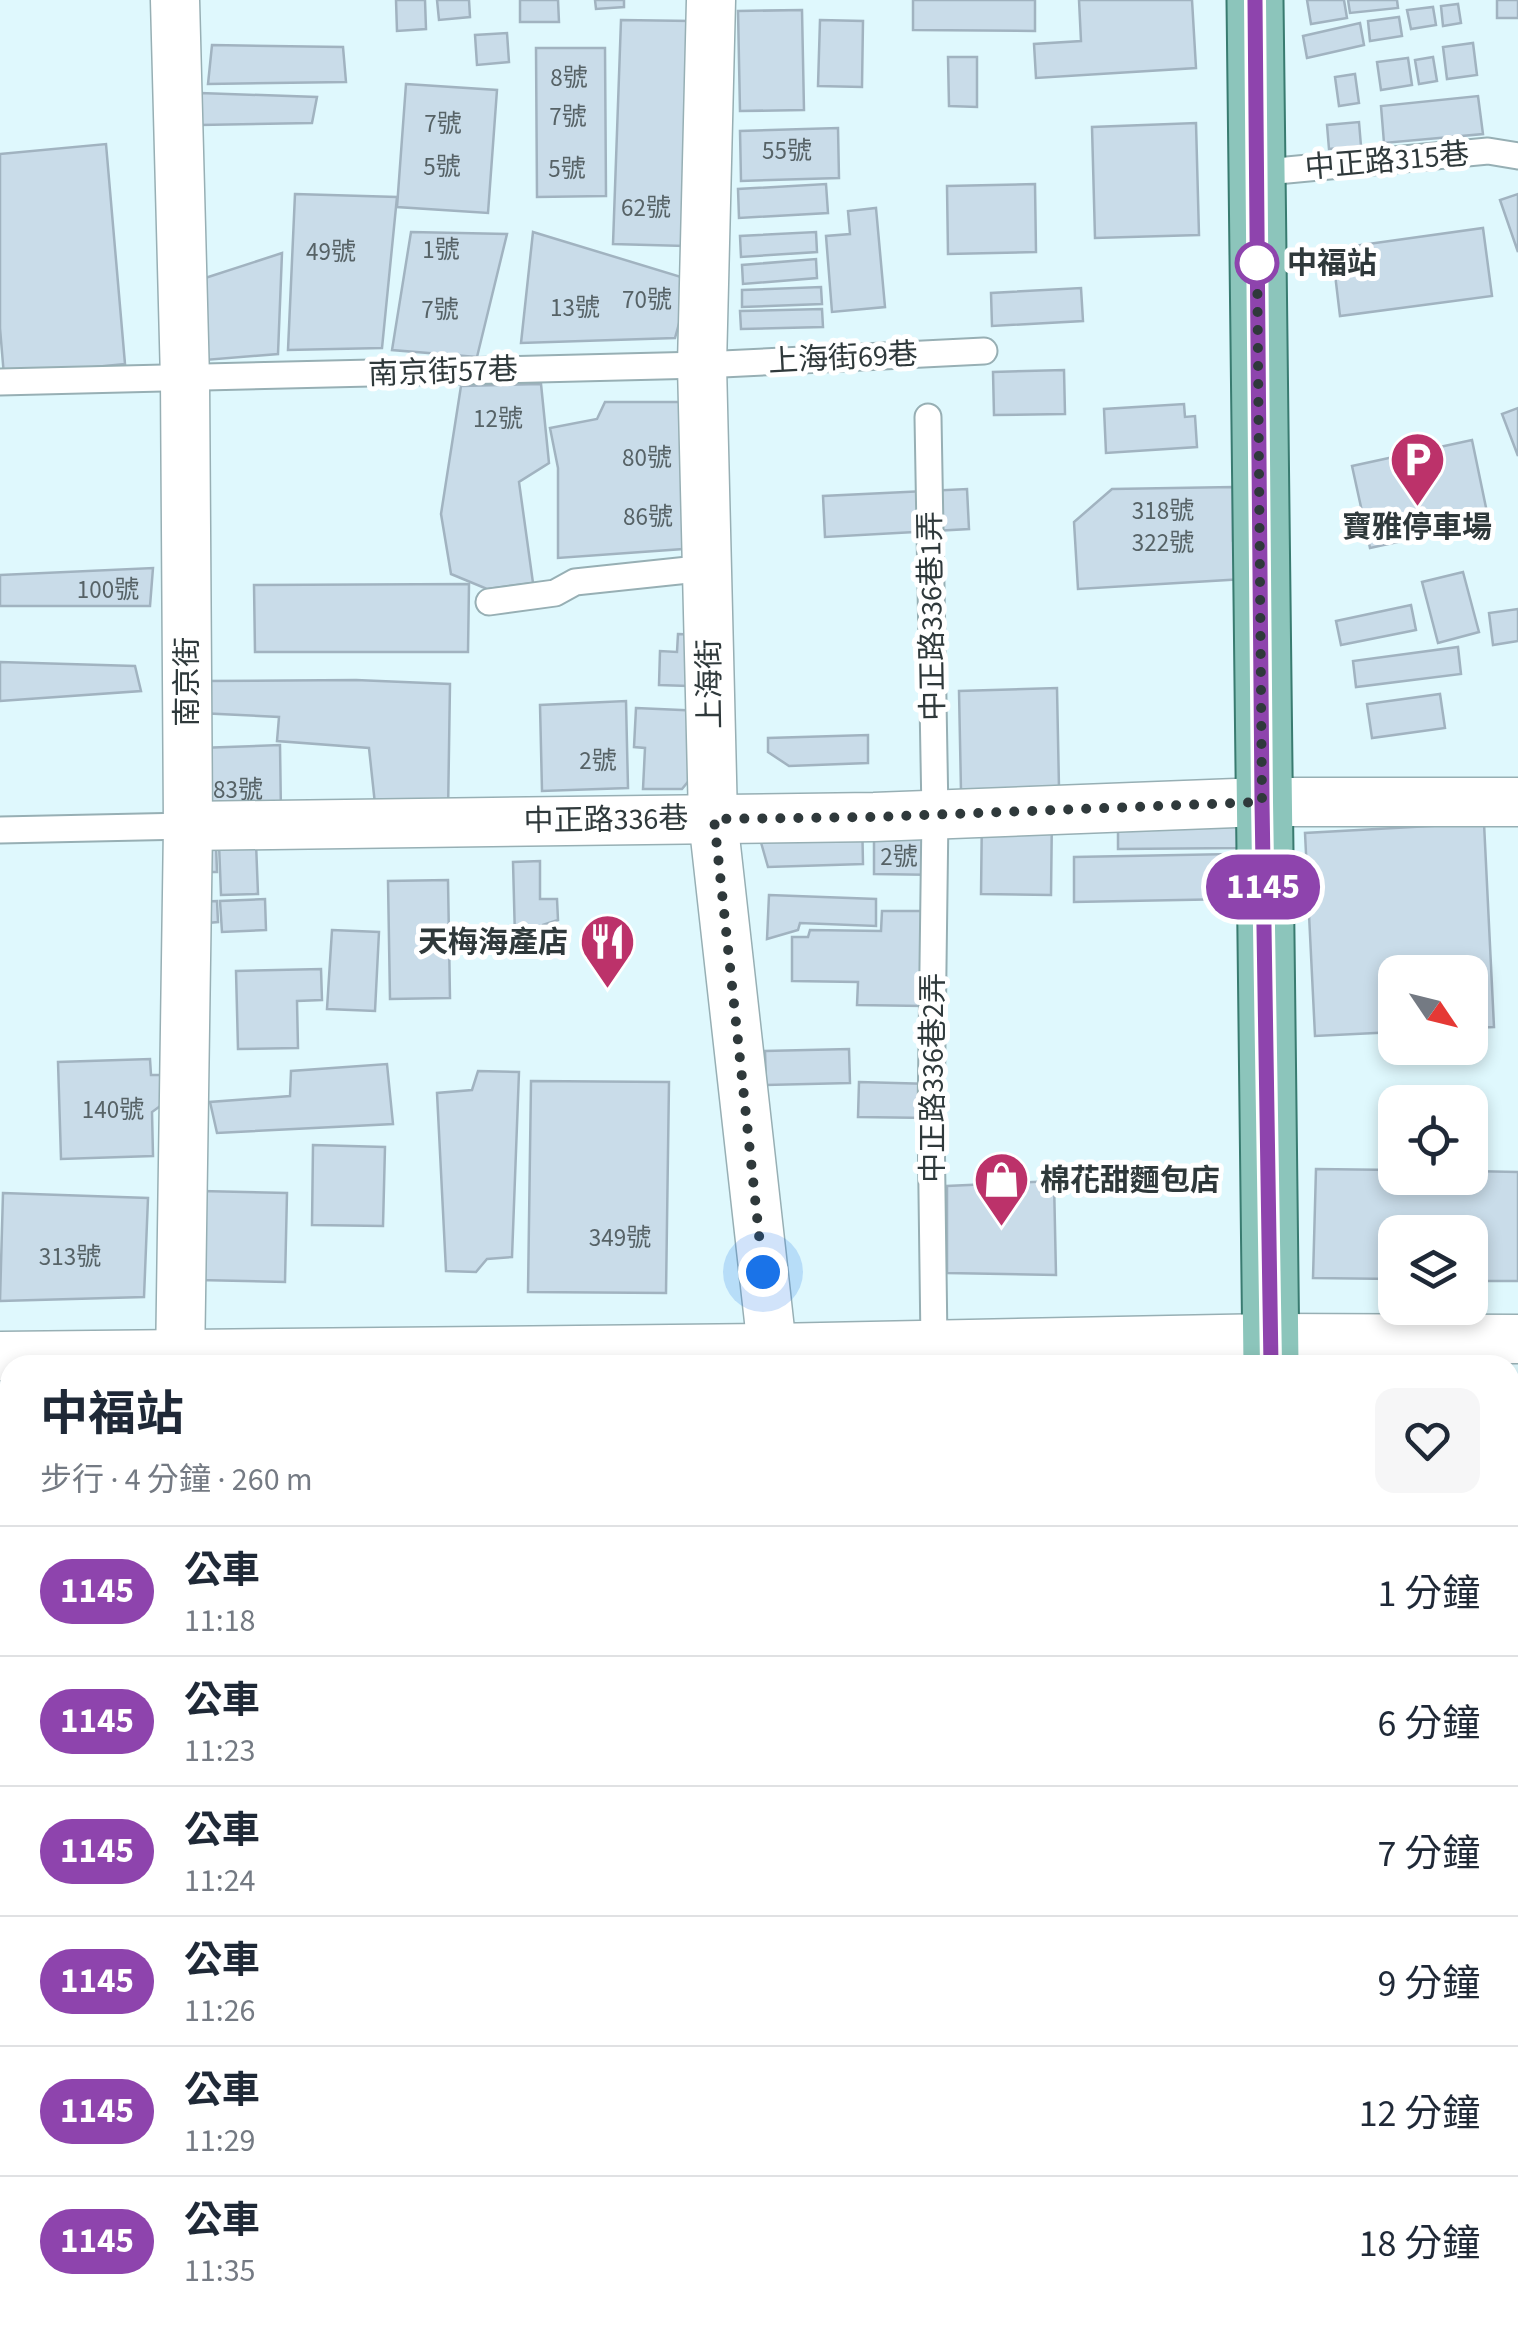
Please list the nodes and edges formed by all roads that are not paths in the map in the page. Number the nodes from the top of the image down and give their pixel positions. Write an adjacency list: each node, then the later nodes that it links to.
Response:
1 (175, 0): 8 (street, 南京街)
2 (711, 0): 7 (street, 上海街)
3 (1255, 0): 5 (main road)
4 (1518, 156): 5 (lane, 中正路315巷)
5 (1256, 173): 13 (main road)
6 (984, 351): 7 (lane, 上海街69巷)
7 (702, 365): 8 (lane, 南京街57巷); 11 (street, 上海街)
8 (184, 380): 9 (lane, 南京街57巷); 17 (street, 南京街)
9 (0, 382)
10 (928, 417): 15 (lane, 中正路336巷1弄)
11 (708, 568): 12 (lane); 16 (street, 上海街)
12 (490, 602)
13 (1262, 802): 14 (street, 中正路336巷); 15 (street, 中正路336巷); 21 (main road)
14 (1518, 802)
15 (935, 814): 16 (street, 中正路336巷); 20 (lane, 中正路336巷2弄)
16 (714, 819): 17 (street, 中正路336巷); 24 (street, 上海街)
17 (188, 826): 18 (lane); 23 (street, 南京街)
18 (0, 830)
19 (1518, 1339): 21 (street)
20 (934, 1342): 22 (street); 25 (street)
21 (1271, 1351): 22 (street)
22 (997, 1353)
23 (180, 1355)
24 (771, 1355)
25 (783, 1355)

